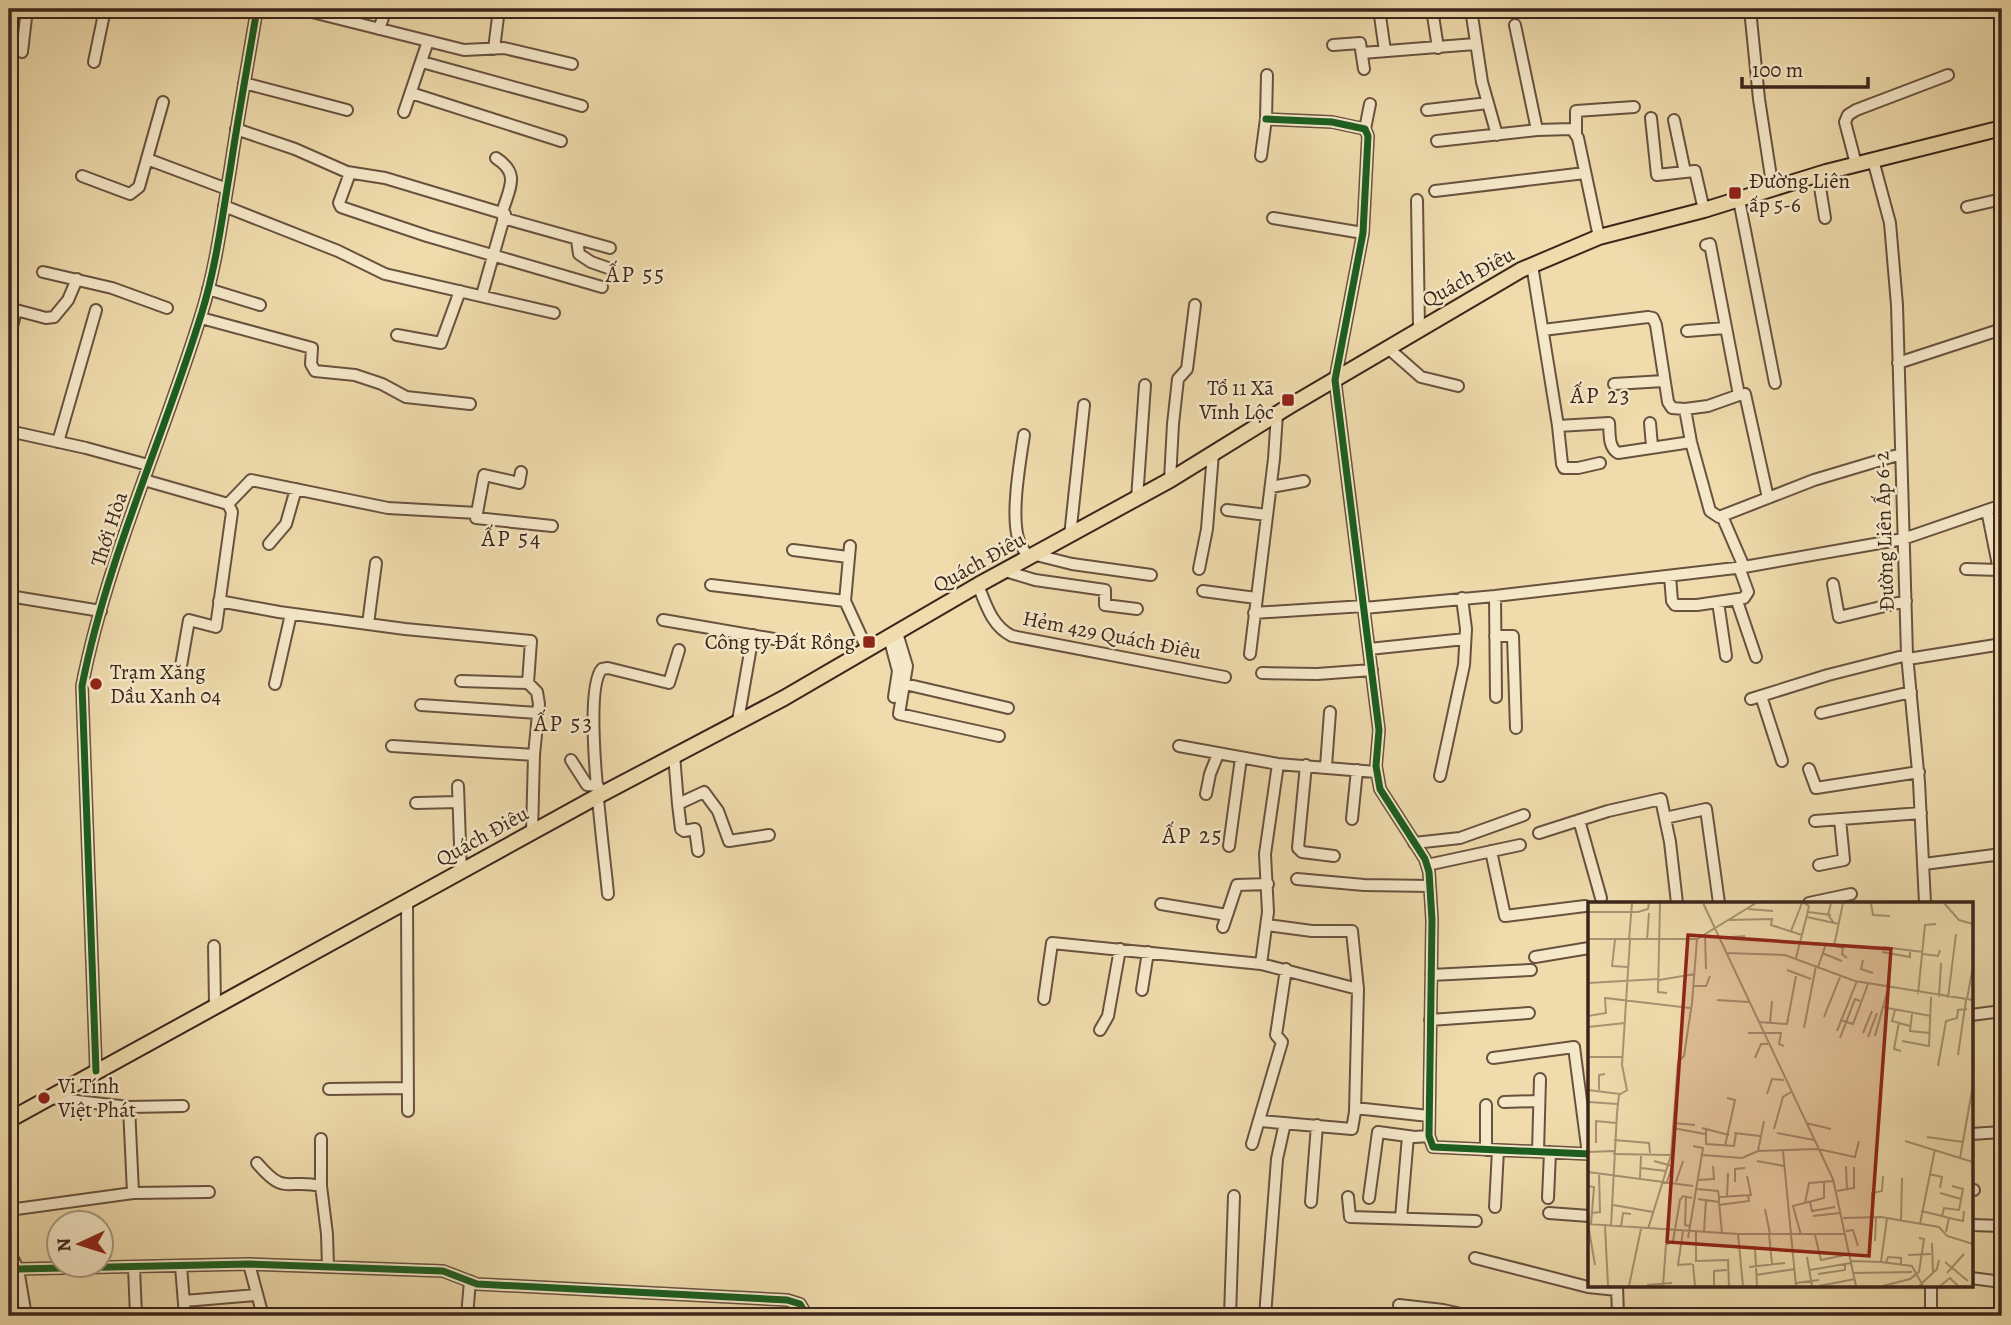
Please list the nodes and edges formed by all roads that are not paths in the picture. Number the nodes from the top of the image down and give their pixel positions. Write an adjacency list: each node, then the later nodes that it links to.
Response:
1 (27, 9): 19 (street)
2 (105, 9): 21 (street)
3 (257, 9): 27 (street, Thới Hòa)
4 (300, 9): 12 (street)
5 (386, 9): 12 (street)
6 (499, 9): 17 (street)
7 (1379, 9): 18 (street)
8 (1432, 9): 16 (street)
9 (1471, 9): 14 (street)
10 (1750, 9): 59 (street)
11 (1515, 25): 43 (street)
12 (379, 29): 13 (street)
13 (428, 41): 17 (street); 22 (street)
14 (1475, 44): 16 (street); 30 (street)
15 (1333, 46): 20 (street)
16 (1438, 48): 18 (street)
17 (494, 49): 23 (street)
18 (1385, 51): 20 (street)
19 (22, 52)
20 (1362, 53): 24 (street)
21 (94, 62)
22 (422, 62): 28 (street); 32 (street)
23 (572, 64)
24 (1364, 69)
25 (1267, 75): 38 (street)
26 (1948, 75): 52 (street)
27 (244, 83): 34 (street); 41 (street, Thới Hòa)
28 (411, 93): 36 (street); 46 (street)
29 (163, 102): 50 (street)
30 (1488, 103): 35 (street); 45 (street)
31 (1370, 104): 42 (street)
32 (582, 106)
33 (1634, 107): 44 (street)
34 (347, 110)
35 (1427, 110)
36 (404, 113)
37 (1651, 118): 53 (street)
38 (1266, 119): 42 (street); 48 (street)
39 (1674, 120): 53 (street)
40 (2002, 128): 51 (main road, Quách Điêu)
41 (236, 129): 54 (street); 58 (street, Thới Hòa)
42 (1365, 129): 70 (street)
43 (1537, 130): 44 (street); 45 (street)
44 (1576, 134): 55 (street)
45 (1497, 135): 47 (street)
46 (561, 141)
47 (1437, 141)
48 (1261, 156)
49 (496, 158): 67 (street)
50 (147, 159): 57 (street); 58 (street)
51 (1873, 160): 52 (main road, Quách Điêu); 98 (street, Đường Liên Ấp 6-2)
52 (1856, 164): 56 (main road, Quách Điêu)
53 (1685, 172): 66 (street)
54 (351, 173): 67 (street); 75 (street)
55 (1585, 173): 60 (street); 71 (street)
56 (1818, 175): 59 (main road, Quách Điêu); 69 (street)
57 (82, 176)
58 (227, 189): 64 (street, Thới Hòa)
59 (1773, 190): 63 (main road, Quách Điêu)
60 (1435, 191)
61 (2002, 199): 65 (street)
62 (1417, 200): 91 (street)
63 (1739, 200): 66 (main road, Quách Điêu); 101 (street)
64 (224, 206): 81 (street, Thới Hòa); 82 (street)
65 (1967, 207)
66 (1704, 210): 71 (main road, Quách Điêu)
67 (503, 216): 72 (street); 75 (street)
68 (1273, 218): 70 (street)
69 (1825, 219)
70 (1363, 233): 99 (street)
71 (1599, 237): 76 (main road, Quách Điêu)
72 (577, 240): 74 (street); 77 (street)
73 (1706, 245): 90 (street)
74 (610, 248)
75 (493, 256): 80 (street); 83 (street)
76 (1532, 265): 91 (main road, Quách Điêu); 93 (street)
77 (608, 268)
78 (43, 272): 79 (street)
79 (77, 279): 86 (street); 96 (street)
80 (602, 287)
81 (208, 289): 84 (street); 89 (street, Thới Hòa)
82 (460, 291): 83 (street); 95 (street)
83 (482, 295): 88 (street)
84 (260, 305)
85 (1195, 305): 123 (street)
86 (167, 308)
87 (96, 310): 114 (street)
88 (554, 313)
89 (201, 318): 106 (street); 120 (street, Thới Hòa)
90 (1725, 328): 94 (street); 108 (street)
91 (1419, 329): 97 (main road, Quách Điêu)
92 (2002, 329): 98 (street)
93 (1543, 330): 100 (street); 111 (street)
94 (1686, 331)
95 (397, 335)
96 (9, 339)
97 (1388, 348): 99 (main road, Quách Điêu); 104 (street)
98 (1898, 363): 118 (street, Đường Liên Ấp 6-2)
99 (1335, 380): 109 (main road, Quách Điêu); 163 (street)
100 (1664, 381): 102 (street); 108 (street)
101 (1775, 383)
102 (1614, 384)
103 (1145, 385): 128 (street)
104 (1458, 386)
105 (1745, 394): 127 (street)
106 (470, 404)
107 (1084, 405): 137 (street)
108 (1685, 409): 115 (street)
109 (1276, 414): 117 (main road, Quách Điêu); 125 (street)
110 (1650, 422): 116 (street)
111 (1558, 426): 116 (street); 119 (street)
112 (9, 431): 114 (street)
113 (1024, 435): 141 (street)
114 (58, 442): 120 (street)
115 (1691, 442): 116 (street); 135 (street)
116 (1652, 446)
117 (1213, 453): 123 (main road, Quách Điêu); 144 (street)
118 (1901, 454): 127 (street); 138 (street, Đường Liên Ấp 6-2)
119 (1600, 463)
120 (148, 466): 122 (street, Thới Hòa)
121 (521, 472): 133 (street)
122 (144, 480): 129 (street); 165 (street, Thới Hòa)
123 (1170, 480): 128 (main road, Quách Điêu)
124 (1304, 481): 125 (street)
125 (1270, 486): 134 (street)
126 (296, 489): 129 (street); 133 (street); 139 (street)
127 (1768, 498): 135 (street)
128 (1137, 499): 137 (main road, Quách Điêu)
129 (228, 504): 159 (street)
130 (2002, 505): 132 (street)
131 (1227, 510): 134 (street)
132 (1987, 510): 138 (street); 146 (street)
133 (477, 513): 136 (street)
134 (1267, 515): 156 (street)
135 (1722, 516): 143 (street)
136 (552, 526)
137 (1070, 536): 141 (main road, Quách Điêu)
138 (1903, 539): 143 (street); 161 (street, Đường Liên Ấp 6-2)
139 (269, 544)
140 (793, 550): 160 (street)
141 (1032, 556): 147 (main road, Quách Điêu); 148 (street)
142 (376, 563): 169 (street)
143 (1742, 567): 149 (street); 158 (street)
144 (1199, 569)
145 (1966, 569): 146 (street)
146 (2000, 570)
147 (1005, 571): 151 (main road, Quách Điêu); 164 (street)
148 (1151, 575)
149 (1670, 576): 155 (street); 162 (street)
150 (1833, 584): 161 (street)
151 (978, 585): 171 (main road, Quách Điêu); 186 (street, Hẻm 429 Quách Điêu)
152 (711, 586): 160 (street)
153 (1203, 591): 156 (street)
154 (9, 596): 165 (street)
155 (1495, 596): 157 (street); 172 (street)
156 (1256, 598): 166 (street)
157 (1462, 598): 163 (street); 174 (street)
158 (1738, 600): 162 (street); 181 (street)
159 (219, 601): 167 (street); 183 (street)
160 (845, 601): 176 (street)
161 (1906, 601): 182 (street, Đường Liên Ấp 6-2)
162 (1718, 602): 180 (street)
163 (1364, 607): 166 (street); 177 (street)
164 (1137, 609)
165 (101, 611): 280 (street, Thới Hòa)
166 (1254, 613): 179 (street)
167 (291, 614): 169 (street); 189 (street)
168 (663, 620): 170 (street)
169 (368, 624): 188 (street)
170 (753, 635): 173 (street); 199 (street)
171 (893, 635): 176 (main road, Quách Điêu); 190 (street); 192 (street)
172 (1496, 636): 193 (street); 200 (street)
173 (774, 639)
174 (1465, 639): 177 (street); 217 (street)
175 (2002, 644): 182 (street)
176 (867, 649): 199 (main road, Quách Điêu)
177 (1370, 649): 184 (street)
178 (679, 650): 219 (street)
179 (1250, 654)
180 (1726, 656)
181 (1756, 657)
182 (1908, 657): 191 (street, Đường Liên Ấp 6-2); 209 (street)
183 (181, 666)
184 (1372, 670): 185 (street); 215 (street)
185 (1262, 673)
186 (1225, 677)
187 (461, 681): 188 (street)
188 (528, 683): 197 (street)
189 (275, 684)
190 (905, 684): 195 (street); 201 (street)
191 (1911, 692): 198 (street); 216 (street, Đường Liên Ấp 6-2)
192 (894, 696)
193 (1496, 697)
194 (421, 705): 197 (street)
195 (1008, 708)
196 (1331, 712): 212 (street)
197 (538, 713): 205 (street)
198 (1821, 713)
199 (738, 721): 206 (main road, Quách Điêu)
200 (1516, 728)
201 (999, 736)
202 (393, 746): 205 (street)
203 (1179, 746): 204 (street)
204 (1218, 754): 207 (street); 220 (street)
205 (534, 755): 231 (street)
206 (674, 755): 219 (main road, Quách Điêu); 223 (street)
207 (1241, 758): 210 (street); 236 (street)
208 (571, 760): 219 (street)
209 (1782, 761)
210 (1278, 764): 211 (street); 246 (street)
211 (1306, 765): 212 (street); 240 (street)
212 (1326, 766): 214 (street)
213 (1809, 769): 216 (street)
214 (1357, 770): 215 (street); 227 (street)
215 (1376, 772): 234 (street)
216 (1919, 772): 224 (street, Đường Liên Ấp 6-2)
217 (1440, 776)
218 (458, 786): 221 (street)
219 (598, 791): 231 (main road, Quách Điêu); 248 (street)
220 (1206, 794)
221 (458, 802): 222 (street); 244 (street)
222 (416, 803)
223 (678, 804): 233 (street); 237 (street)
224 (1921, 813): 228 (street); 243 (street, Đường Liên Ấp 6-2)
225 (1524, 815): 234 (street)
226 (1665, 818): 229 (street); 252 (street); 253 (street)
227 (1352, 819)
228 (1840, 819): 230 (street); 242 (street)
229 (1580, 820): 232 (street); 250 (street)
230 (1815, 821)
231 (532, 833): 244 (main road, Quách Điêu)
232 (1539, 833)
233 (769, 835)
234 (1414, 843): 241 (street)
235 (1520, 845): 238 (street)
236 (1229, 846)
237 (698, 850)
238 (1491, 850): 241 (street); 257 (street)
239 (2002, 854): 243 (street)
240 (1334, 856)
241 (1427, 864): 247 (street)
242 (1819, 864)
243 (1924, 864): 255 (street, Đường Liên Ấp 6-2)
244 (461, 873): 251 (main road, Quách Điêu)
245 (1297, 879): 247 (street)
246 (1268, 884): 258 (street); 259 (street)
247 (1430, 886): 269 (street)
248 (608, 894)
249 (1852, 894): 254 (street)
250 (1601, 898)
251 (407, 901): 273 (main road, Quách Điêu); 282 (street)
252 (1677, 902)
253 (1719, 902)
254 (1818, 902)
255 (1925, 902)
256 (1161, 904): 258 (street)
257 (1585, 906)
258 (1227, 915): 260 (street)
259 (1266, 925): 266 (street); 270 (street)
260 (1223, 927)
261 (214, 946): 273 (street)
262 (1120, 948): 264 (street); 272 (street); 278 (street)
263 (1588, 948): 265 (street)
264 (1148, 952): 266 (street); 271 (street)
265 (1535, 957)
266 (1261, 964): 267 (street)
267 (1286, 969): 270 (street); 294 (street)
268 (1531, 970): 269 (street)
269 (1431, 975): 277 (street)
270 (1358, 989): 290 (street)
271 (1142, 990)
272 (1044, 999)
273 (215, 1005): 280 (main road, Quách Điêu)
274 (2002, 1011): 276 (street)
275 (1529, 1013): 277 (street)
276 (1972, 1015)
277 (1430, 1020): 292 (street)
278 (1100, 1030)
279 (1493, 1058): 303 (street)
280 (96, 1072): 284 (main road, Quách Điêu)
281 (1540, 1079): 285 (street)
282 (408, 1088): 283 (street); 291 (street)
283 (329, 1090)
284 (51, 1098): 289 (street); 293 (main road, Quách Điêu)
285 (1539, 1101): 286 (street); 305 (street)
286 (1504, 1102)
287 (1486, 1105): 304 (street)
288 (183, 1106): 289 (street)
289 (130, 1107): 310 (street)
290 (1355, 1108): 292 (street); 296 (street)
291 (408, 1111)
292 (1429, 1116): 300 (street)
293 (9, 1120)
294 (1260, 1121): 295 (street); 302 (street)
295 (1285, 1123): 296 (street); 346 (street)
296 (1317, 1125): 315 (street)
297 (2002, 1132): 298 (street)
298 (1972, 1134)
299 (1408, 1136): 300 (street); 313 (street); 320 (street)
300 (1429, 1136): 304 (street)
301 (321, 1139): 308 (street)
302 (1252, 1144)
303 (1588, 1147)
304 (1492, 1150): 305 (street); 316 (street)
305 (1544, 1152): 306 (street); 314 (street)
306 (1588, 1154)
307 (257, 1163): 308 (street)
308 (321, 1186): 328 (street)
309 (209, 1192): 310 (street)
310 (134, 1193): 317 (street)
311 (1234, 1196): 345 (street)
312 (1348, 1197): 320 (street)
313 (1369, 1198)
314 (1548, 1199)
315 (1311, 1202)
316 (1495, 1208)
317 (9, 1210)
318 (1549, 1213): 319 (street)
319 (1588, 1216)
320 (1401, 1219): 321 (street)
321 (1476, 1221)
322 (1972, 1225): 323 (street)
323 (2002, 1226)
324 (9, 1251): 330 (street)
325 (1475, 1258): 335 (street)
326 (249, 1264): 327 (street); 328 (street); 336 (street)
327 (181, 1266): 329 (street); 337 (street)
328 (328, 1267): 332 (street)
329 (134, 1268): 330 (street); 340 (street)
330 (19, 1269): 339 (street)
331 (1972, 1278): 333 (street)
332 (470, 1281): 343 (street); 344 (street)
333 (2002, 1282)
334 (1931, 1286): 349 (street)
335 (1617, 1287): 348 (street)
336 (257, 1295): 337 (street); 342 (street)
337 (184, 1301): 341 (street)
338 (1399, 1305): 347 (street)
339 (26, 1316)
340 (136, 1316)
341 (185, 1316)
342 (263, 1316)
343 (467, 1316)
344 (807, 1316)
345 (1230, 1316)
346 (1265, 1316)
347 (1470, 1316)
348 (1618, 1316)
349 (1931, 1316)

